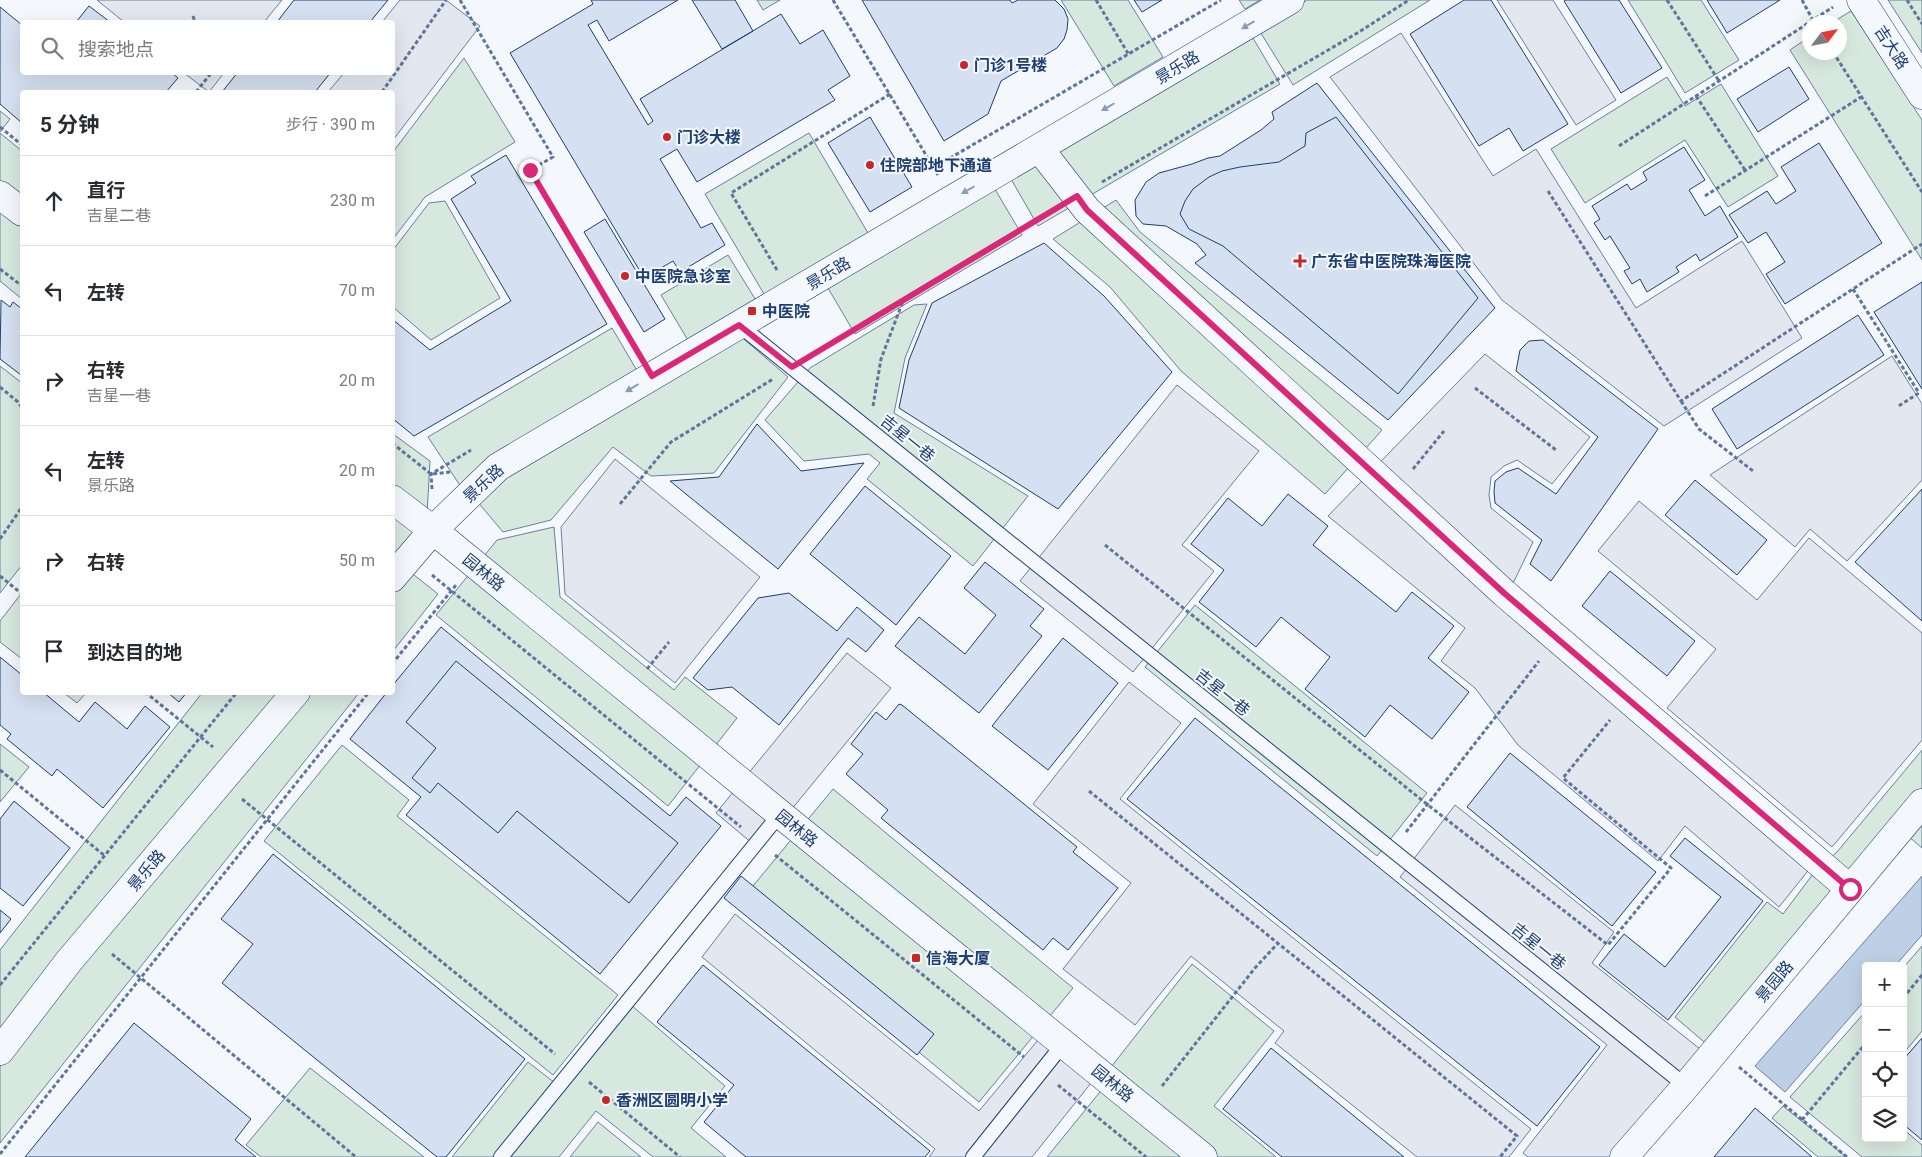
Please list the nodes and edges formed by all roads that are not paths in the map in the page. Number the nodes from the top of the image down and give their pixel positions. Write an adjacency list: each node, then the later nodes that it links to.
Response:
1 (1290, 0): 4 (street, 景乐路, one-way to 4)
2 (1849, 2): 3 (street, 吉大路)
3 (1922, 95)
4 (1039, 148): 7 (street, 景乐路, one-way to 7); 14 (street)
5 (0, 195): 6 (street)
6 (20, 210)
7 (739, 325): 9 (street, 景乐路, one-way to 9); 17 (lane, 吉星一巷)
8 (395, 502): 9 (street, 园林路)
9 (433, 530): 10 (street, 景乐路); 13 (street, 园林路)
10 (395, 574)
11 (293, 695): 16 (street, 景乐路)
12 (1922, 803): 14 (street, 景园路)
13 (780, 814): 15 (street, 园林路); 18 (lane)
14 (1850, 889): 17 (street, 景园路)
15 (1064, 1043): 19 (lane); 20 (street, 园林路)
16 (0, 1051)
17 (1686, 1086): 21 (street, 景园路)
18 (501, 1157)
19 (973, 1157)
20 (1203, 1157)
21 (1624, 1157)

